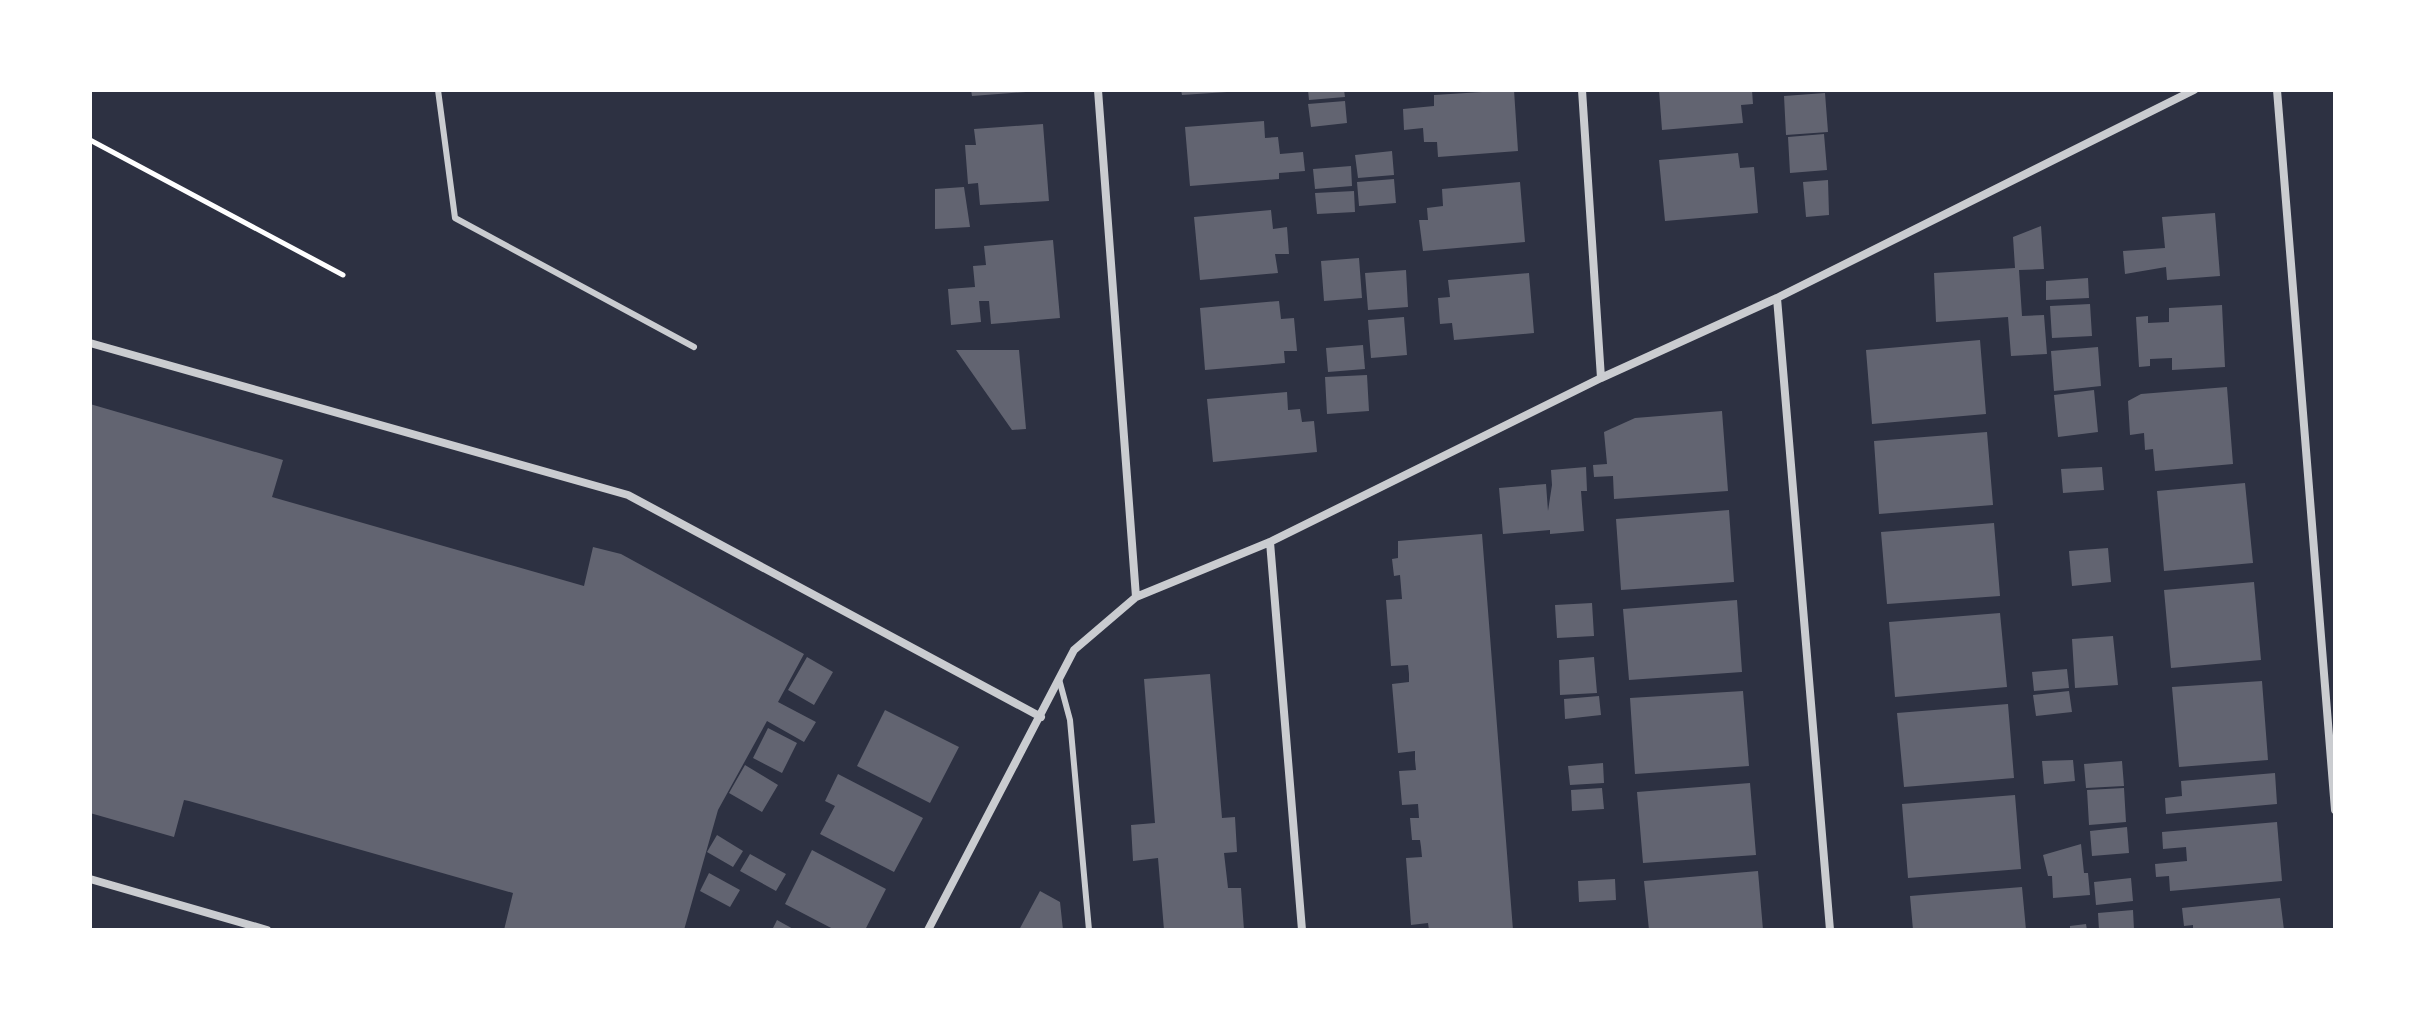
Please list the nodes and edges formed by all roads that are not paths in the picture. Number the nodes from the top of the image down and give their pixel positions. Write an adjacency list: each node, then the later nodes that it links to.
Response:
1 (438, 90): 8 (lane)
2 (1098, 90): 11 (street)
3 (1582, 90): 9 (street)
4 (2194, 90): 6 (street)
5 (2277, 90): 14 (street)
6 (1777, 298): 9 (street); 20 (street)
7 (90, 343): 13 (street)
8 (694, 347)
9 (1601, 378): 10 (street)
10 (1270, 542): 11 (street); 19 (street)
11 (1136, 597): 12 (street)
12 (1059, 679): 13 (street); 18 (lane)
13 (1041, 717): 17 (street)
14 (2335, 810)
15 (90, 879): 16 (street)
16 (267, 930)
17 (928, 930)
18 (1089, 930)
19 (1302, 930)
20 (1830, 930)

